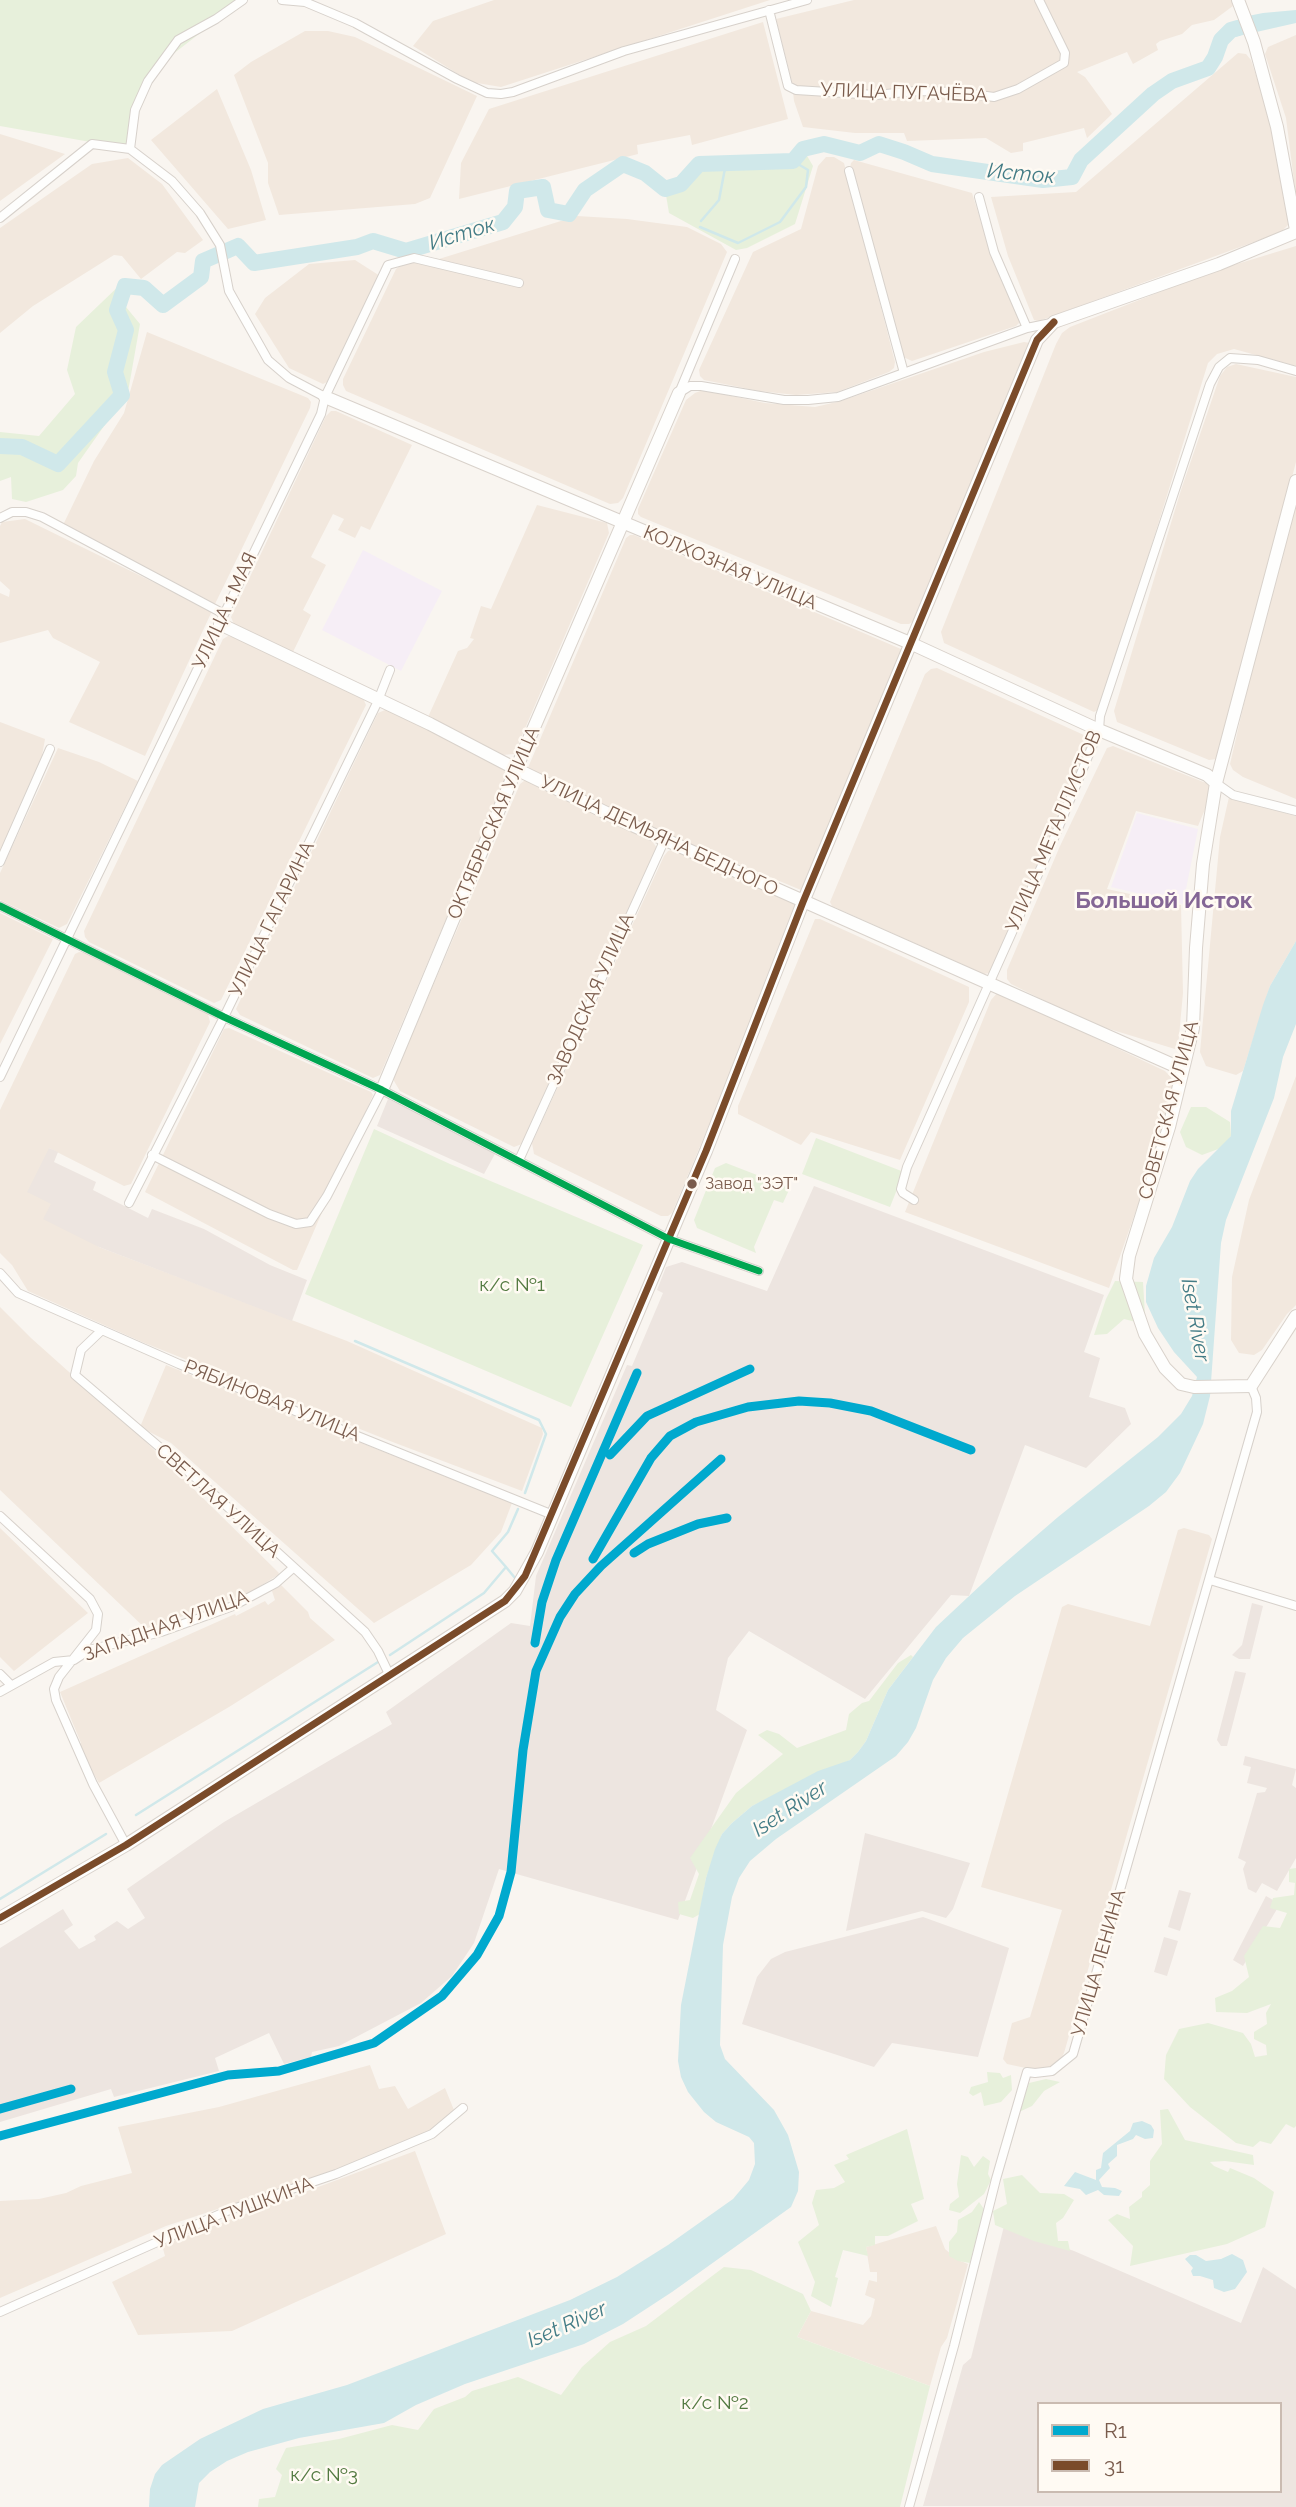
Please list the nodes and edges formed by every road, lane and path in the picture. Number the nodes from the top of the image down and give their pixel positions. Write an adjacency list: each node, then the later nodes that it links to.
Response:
1 (243, 0): 7 (street)
2 (282, 0): 6 (street)
3 (807, 0): 6 (street)
4 (1038, 0): 6 (street, УЛИЦА ПУГАЧЁВА)
5 (1240, 5): 11 (street)
6 (769, 10)
7 (130, 149): 10 (street); 19 (street, КОЛХОЗНАЯ УЛИЦА)
8 (849, 171): 17 (street)
9 (979, 197): 15 (street)
10 (0, 218)
11 (1296, 231): 14 (street)
12 (735, 259): 18 (street, ОКТЯБРЬСКАЯ УЛИЦА)
13 (519, 283): 19 (street, УЛИЦА 1 МАЯ)
14 (1054, 322): 15 (street); 24 (street)
15 (1027, 328): 17 (street)
16 (1296, 371): 27 (street, УЛИЦА МЕТАЛЛИСТОВ)
17 (904, 373): 18 (street)
18 (679, 393): 22 (street, ОКТЯБРЬСКАЯ УЛИЦА)
19 (325, 397): 22 (street, КОЛХОЗНАЯ УЛИЦА); 23 (street, УЛИЦА 1 МАЯ)
20 (1296, 481): 30 (street, СОВЕТСКАЯ УЛИЦА)
21 (0, 518): 23 (street, УЛИЦА ДЕМЬЯНА БЕДНОГО)
22 (623, 523): 24 (street, КОЛХОЗНАЯ УЛИЦА); 29 (street, ОКТЯБРЬСКАЯ УЛИЦА)
23 (222, 619): 26 (street, УЛИЦА ДЕМЬЯНА БЕДНОГО); 36 (street, УЛИЦА 1 МАЯ)
24 (910, 643): 27 (street, КОЛХОЗНАЯ УЛИЦА); 34 (street)
25 (390, 670): 26 (street, УЛИЦА ГАГАРИНА)
26 (379, 699): 29 (street, УЛИЦА ДЕМЬЯНА БЕДНОГО); 38 (street, УЛИЦА ГАГАРИНА)
27 (1099, 730): 30 (street, КОЛХОЗНАЯ УЛИЦА); 37 (street, УЛИЦА МЕТАЛЛИСТОВ)
28 (50, 749): 33 (street)
29 (516, 769): 32 (street, УЛИЦА ДЕМЬЯНА БЕДНОГО); 41 (street, ОКТЯБРЬСКАЯ УЛИЦА)
30 (1216, 783): 31 (street, КОЛХОЗНАЯ УЛИЦА); 39 (street, СОВЕТСКАЯ УЛИЦА)
31 (1296, 811)
32 (665, 839): 34 (street, УЛИЦА ДЕМЬЯНА БЕДНОГО); 43 (street, ЗАВОДСКАЯ УЛИЦА)
33 (0, 862)
34 (803, 902): 37 (street, УЛИЦА ДЕМЬЯНА БЕДНОГО); 46 (street)
35 (0, 906): 36 (street)
36 (66, 940): 38 (street); 40 (street, УЛИЦА 1 МАЯ)
37 (989, 983): 39 (street, УЛИЦА ДЕМЬЯНА БЕДНОГО); 44 (street, УЛИЦА МЕТАЛЛИСТОВ)
38 (224, 1017): 41 (street); 42 (street, УЛИЦА ГАГАРИНА)
39 (1182, 1069): 51 (street, СОВЕТСКАЯ УЛИЦА)
40 (0, 1077)
41 (382, 1090): 42 (street, ОКТЯБРЬСКАЯ УЛИЦА); 43 (street)
42 (152, 1155): 45 (street, УЛИЦА ГАГАРИНА)
43 (519, 1160): 46 (street)
44 (914, 1200)
45 (129, 1203)
46 (669, 1239): 47 (street); 52 (street)
47 (759, 1271)
48 (0, 1273): 50 (street, РЯБИНОВАЯ УЛИЦА)
49 (1296, 1316): 51 (street)
50 (102, 1330): 52 (street, РЯБИНОВАЯ УЛИЦА); 54 (street, СВЕТЛАЯ УЛИЦА)
51 (1251, 1386): 55 (street, УЛИЦА ЛЕНИНА)
52 (553, 1514): 59 (street)
53 (0, 1516): 57 (street, ЗАПАДНАЯ УЛИЦА)
54 (293, 1568): 57 (street, ЗАПАДНАЯ УЛИЦА); 59 (street, СВЕТЛАЯ УЛИЦА)
55 (1210, 1580): 56 (street); 66 (street, УЛИЦА ЛЕНИНА)
56 (1296, 1606)
57 (74, 1660): 60 (street); 62 (street, ЗАПАДНАЯ УЛИЦА)
58 (0, 1674): 60 (street)
59 (389, 1674): 62 (street)
60 (11, 1685): 61 (street)
61 (0, 1692)
62 (126, 1845): 63 (street)
63 (0, 1918)
64 (463, 2108): 65 (street, УЛИЦА ПУШКИНА)
65 (0, 2312)
66 (909, 2507)

